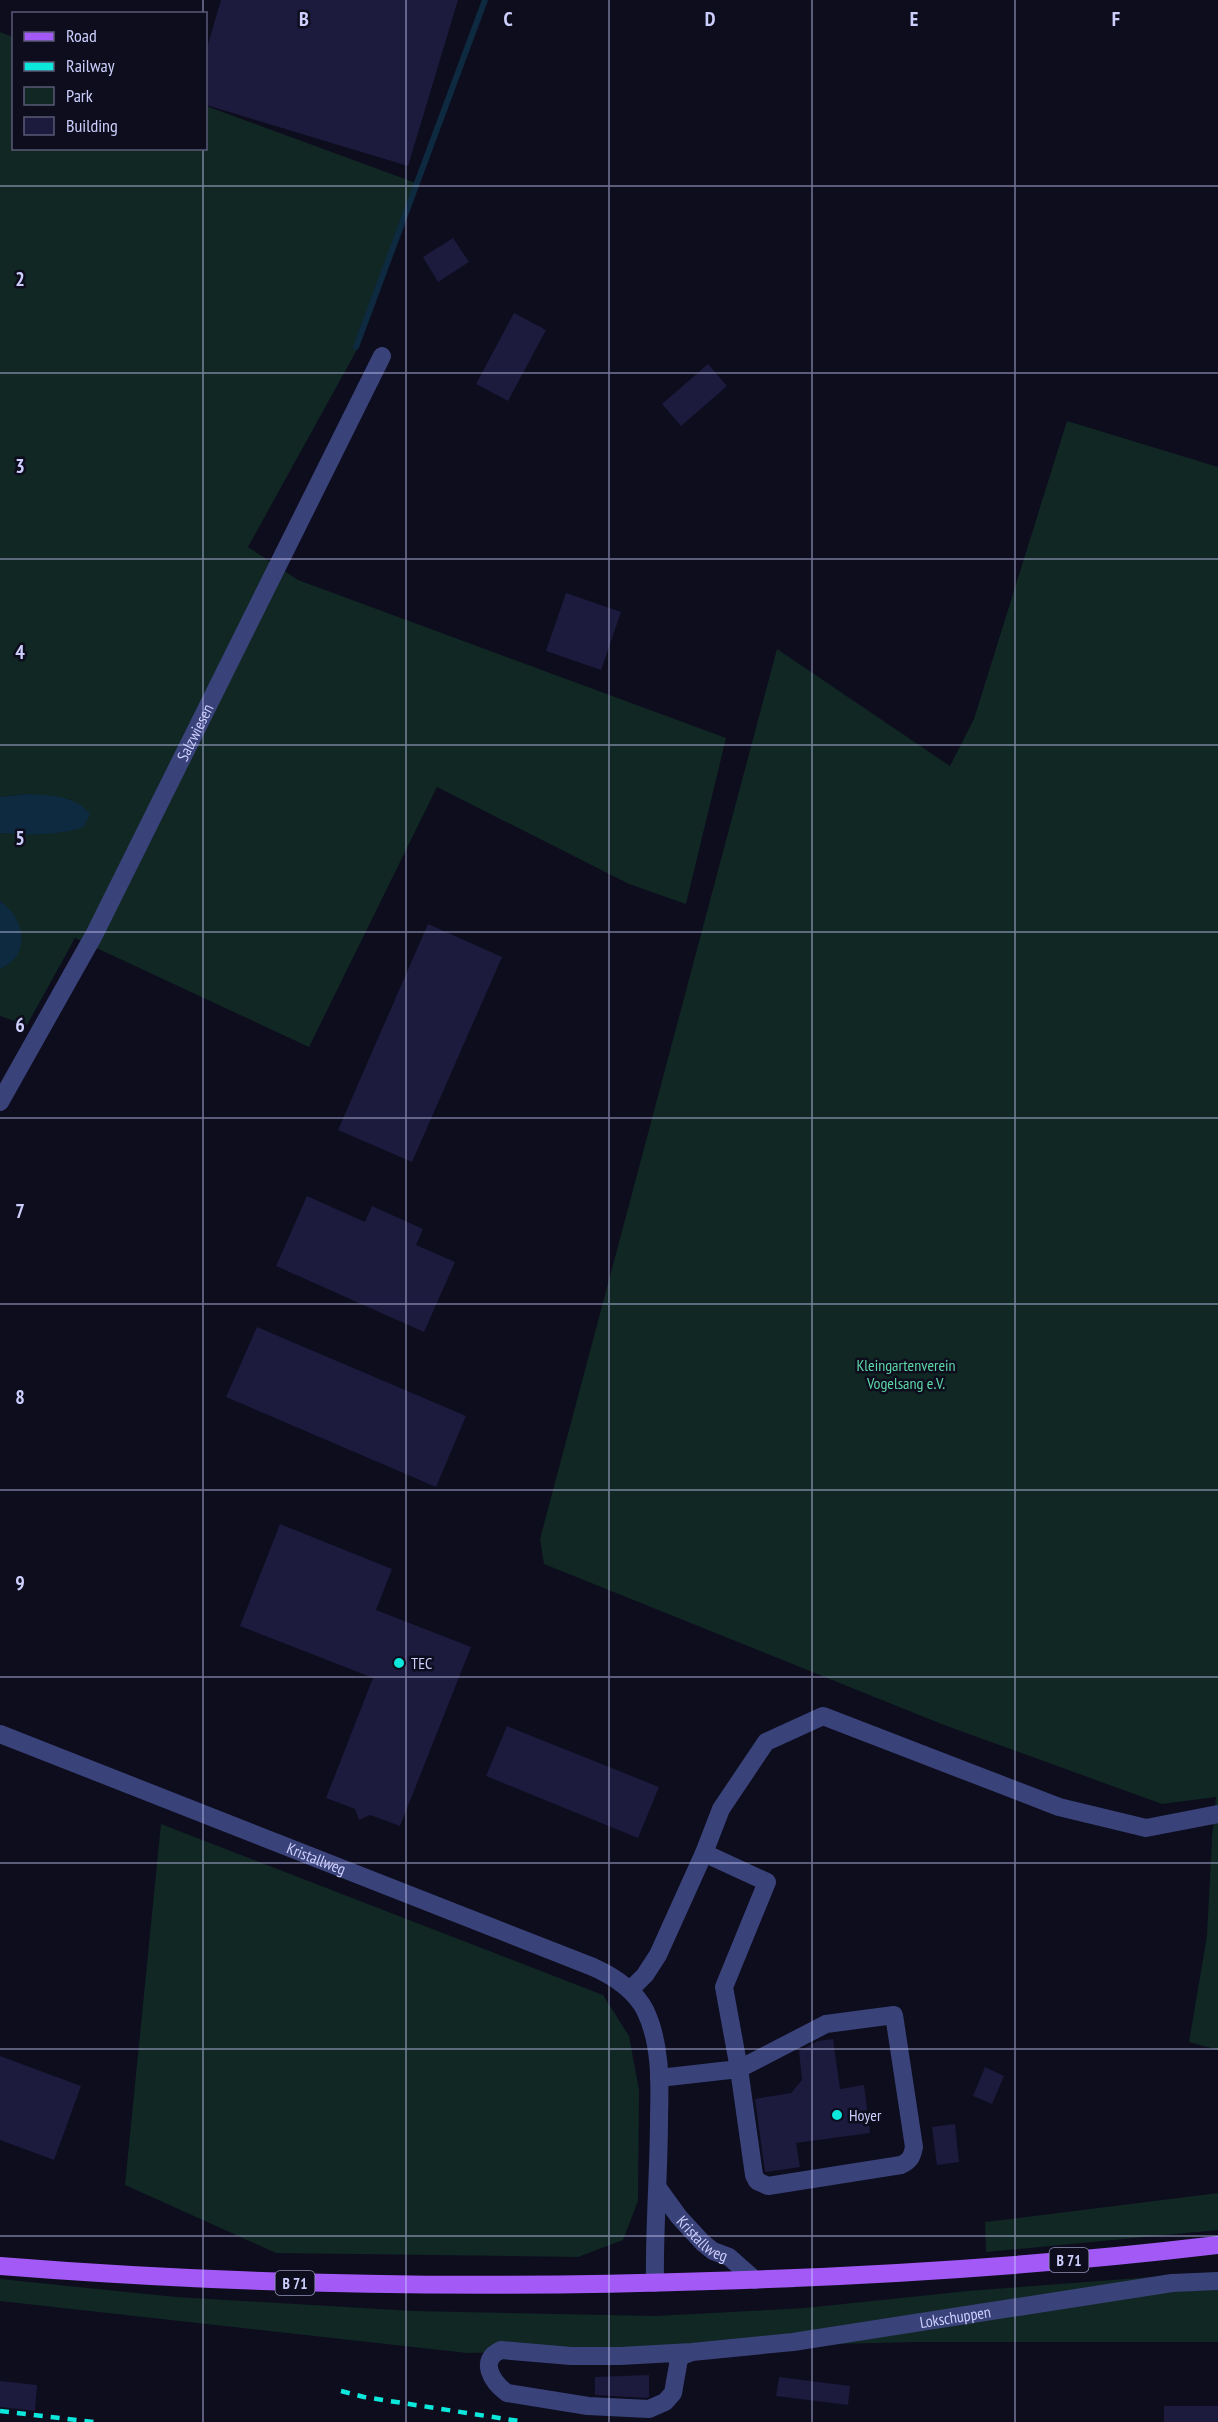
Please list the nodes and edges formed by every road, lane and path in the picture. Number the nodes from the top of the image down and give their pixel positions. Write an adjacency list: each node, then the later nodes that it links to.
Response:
1 (382, 357): 2 (street, Salzwiesen)
2 (0, 1102)
3 (0, 1734): 6 (street, Kristallweg)
4 (1218, 1814): 5 (street)
5 (704, 1853): 6 (street); 7 (street)
6 (630, 1990): 8 (street, Kristallweg)
7 (739, 2069): 7 (street); 8 (street)
8 (659, 2078): 9 (street, Kristallweg)
9 (658, 2188): 12 (street, Kristallweg); 14 (street, Kristallweg)
10 (1218, 2245): 12 (main road, B 71)
11 (0, 2266): 14 (main road, B 71)
12 (755, 2280): 14 (main road, B 71)
13 (1218, 2282): 15 (street, Lokschuppen)
14 (655, 2283)
15 (692, 2352): 15 (street, Lokschuppen)

